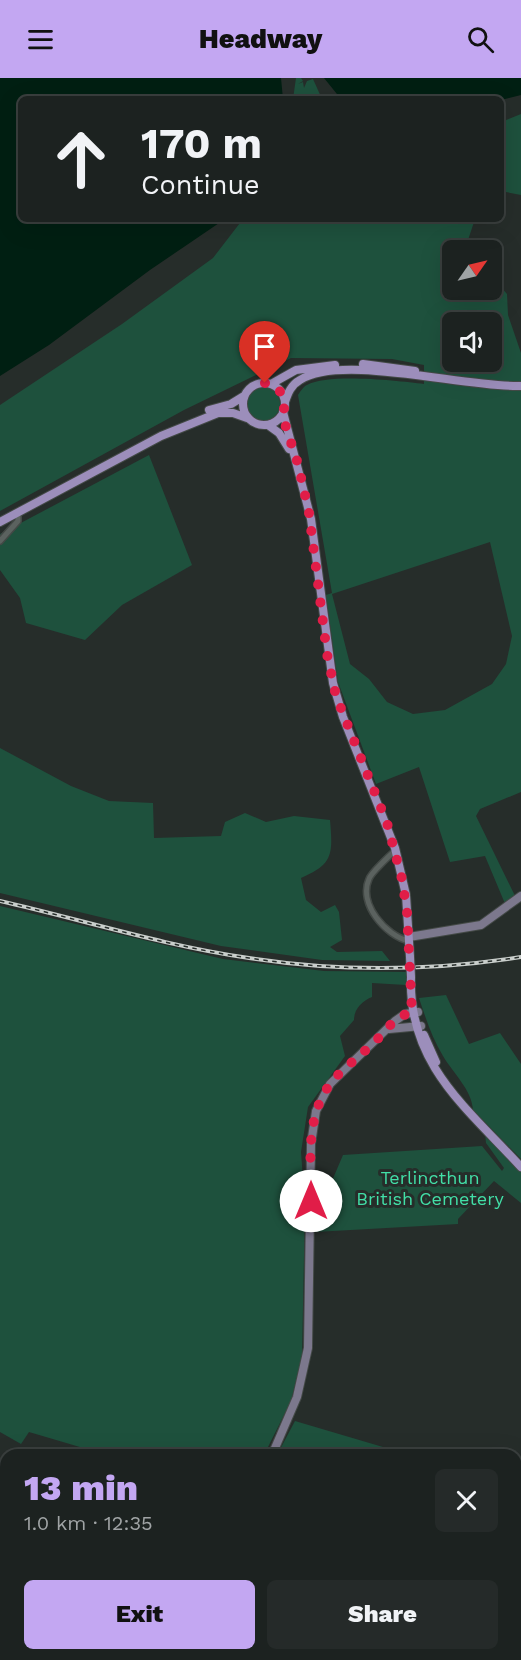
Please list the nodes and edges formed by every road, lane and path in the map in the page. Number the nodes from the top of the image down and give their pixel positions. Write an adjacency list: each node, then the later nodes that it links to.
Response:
1 (448, 380): 2 (main road); 3 (main road); 5 (main road)
2 (271, 384): 4 (main road); 5 (main road)
3 (521, 386)
4 (244, 396): 7 (main road); 9 (main road)
5 (285, 402): 6 (main road)
6 (283, 412): 8 (main road); 10 (main road)
7 (247, 418): 8 (main road); 9 (main road)
8 (268, 425): 10 (main road)
9 (178, 430): 11 (main road)
10 (307, 500): 14 (main road)
11 (18, 512): 12 (main road); 13 (street)
12 (0, 522)
13 (0, 542)
14 (395, 851): 16 (main road); 16 (street)
15 (521, 896): 16 (main road)
16 (409, 939): 17 (main road, bridge)
17 (415, 1013): 18 (main road); 19 (main road)
18 (419, 1026): 19 (main road); 20 (main road)
19 (387, 1029): 21 (main road)
20 (521, 1167)
21 (275, 1449)

